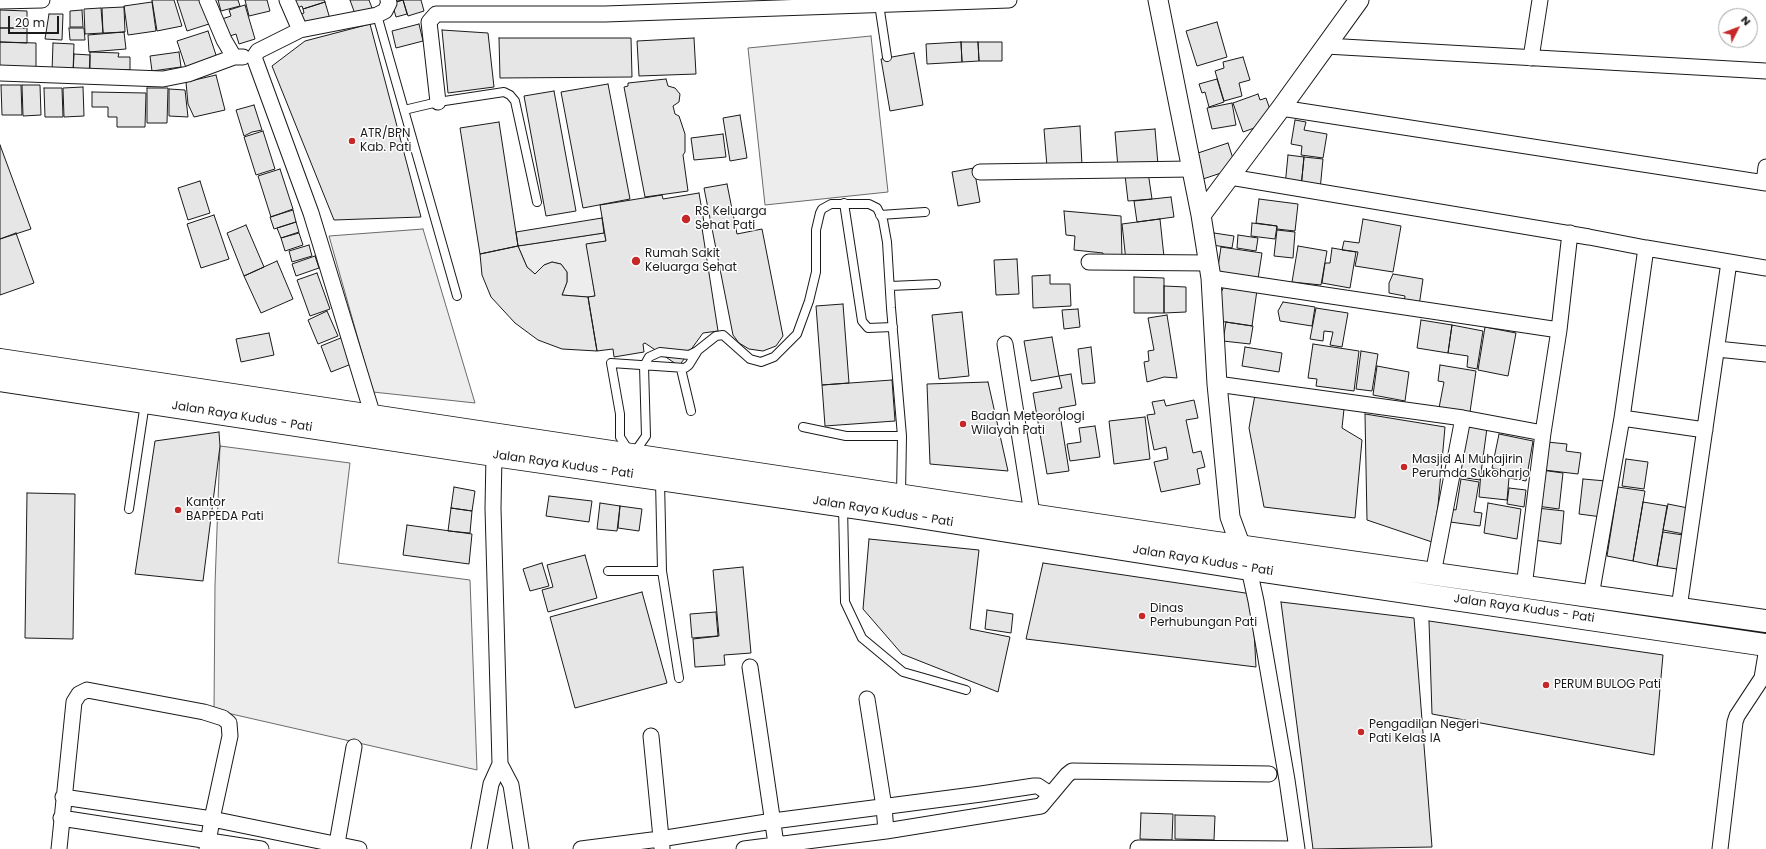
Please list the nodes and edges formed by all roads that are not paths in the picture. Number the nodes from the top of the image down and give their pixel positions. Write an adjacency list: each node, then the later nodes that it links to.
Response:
1 (42, 0): 9 (street)
2 (207, 0): 14 (street)
3 (287, 0): 12 (street)
4 (388, 0): 11 (street)
5 (1010, 0): 10 (street)
6 (1158, 0): 24 (street)
7 (1359, 0): 13 (street)
8 (1540, 0): 17 (street)
9 (0, 1)
10 (879, 4): 16 (lane); 20 (street)
11 (377, 15): 12 (street); 22 (lane)
12 (300, 30): 15 (street)
13 (1326, 46): 17 (street); 21 (street)
14 (234, 57): 15 (street); 19 (street)
15 (254, 57): 55 (street)
16 (887, 58)
17 (1531, 58): 18 (street)
18 (1766, 71)
19 (0, 73)
20 (438, 102): 22 (lane); 28 (lane)
21 (1281, 108): 26 (street); 27 (street)
22 (404, 110): 41 (lane)
23 (1766, 166): 27 (street)
24 (1192, 169): 25 (street); 32 (street)
25 (980, 172)
26 (1230, 177): 32 (street); 33 (street)
27 (1765, 183)
28 (537, 202)
29 (844, 203): 31 (lane); 42 (lane); 46 (lane)
30 (925, 212): 31 (lane)
31 (880, 215): 40 (lane)
32 (1201, 215): 38 (street)
33 (1570, 233): 34 (street); 43 (street)
34 (1646, 248): 36 (street); 57 (street)
35 (1089, 262): 38 (street)
36 (1729, 262): 37 (street); 45 (street)
37 (1766, 268)
38 (1210, 270): 43 (street); 52 (street)
39 (936, 284): 40 (lane)
40 (890, 286): 42 (lane)
41 (457, 296)
42 (893, 327): 61 (lane)
43 (1559, 330): 60 (street)
44 (1005, 344): 68 (street)
45 (1717, 349): 47 (street); 59 (street)
46 (697, 351): 49 (lane); 50 (lane)
47 (1766, 354)
48 (0, 360): 55 (main road, Jalan Raya Kudus - Pati)
49 (644, 366): 50 (lane); 63 (lane); 63 (lane)
50 (681, 368): 54 (lane)
51 (0, 380): 53 (main road, Jalan Raya Kudus - Pati)
52 (1217, 384): 56 (street); 69 (street)
53 (146, 403): 62 (main road, Jalan Raya Kudus - Pati); 67 (lane)
54 (691, 411)
55 (372, 416): 63 (main road, Jalan Raya Kudus - Pati)
56 (1463, 418): 60 (street); 73 (street)
57 (1622, 418): 59 (street); 75 (street)
58 (803, 426): 61 (lane)
59 (1705, 430): 76 (street)
60 (1544, 433): 74 (street)
61 (902, 436): 65 (lane)
62 (494, 455): 63 (main road, Jalan Raya Kudus - Pati); 86 (street)
63 (632, 465): 64 (main road, Jalan Raya Kudus - Pati); 65 (main road, Jalan Raya Kudus - Pati)
64 (660, 478): 66 (main road, Jalan Raya Kudus - Pati); 71 (lane)
65 (901, 504): 66 (main road, Jalan Raya Kudus - Pati); 68 (main road, Jalan Raya Kudus - Pati); 70 (main road, Jalan Raya Kudus - Pati)
66 (843, 505): 82 (lane)
67 (129, 510)
68 (1032, 514): 69 (main road, Jalan Raya Kudus - Pati)
69 (1241, 546): 70 (street); 73 (main road, Jalan Raya Kudus - Pati)
70 (1249, 569): 78 (main road, Jalan Raya Kudus - Pati); 107 (street)
71 (662, 570): 72 (lane); 81 (lane)
72 (608, 571)
73 (1433, 574): 74 (main road, Jalan Raya Kudus - Pati)
74 (1524, 587): 75 (main road, Jalan Raya Kudus - Pati)
75 (1591, 596): 76 (main road, Jalan Raya Kudus - Pati)
76 (1680, 608): 77 (main road, Jalan Raya Kudus - Pati)
77 (1766, 621)
78 (1766, 645)
79 (1766, 654): 108 (street)
80 (750, 667): 93 (street)
81 (679, 678)
82 (966, 690)
83 (867, 699): 90 (street)
84 (651, 736): 95 (street)
85 (354, 747): 98 (street)
86 (500, 764): 103 (street); 104 (street)
87 (1269, 774): 88 (street)
88 (1050, 794): 90 (street); 94 (street)
89 (63, 797): 91 (street); 92 (street); 92 (street)
90 (884, 807): 93 (street); 94 (street)
91 (61, 818): 97 (street); 100 (street)
92 (212, 819): 97 (street); 98 (street)
93 (773, 821): 95 (street); 96 (street)
94 (886, 831): 96 (street)
95 (661, 844): 105 (street)
96 (776, 844): 106 (street)
97 (208, 845): 101 (street)
98 (336, 847): 102 (street)
99 (1138, 848): 107 (street)
100 (59, 849)
101 (261, 849)
102 (359, 849)
103 (479, 849)
104 (521, 849)
105 (581, 849)
106 (744, 849)
107 (1297, 849)
108 (1720, 849)

